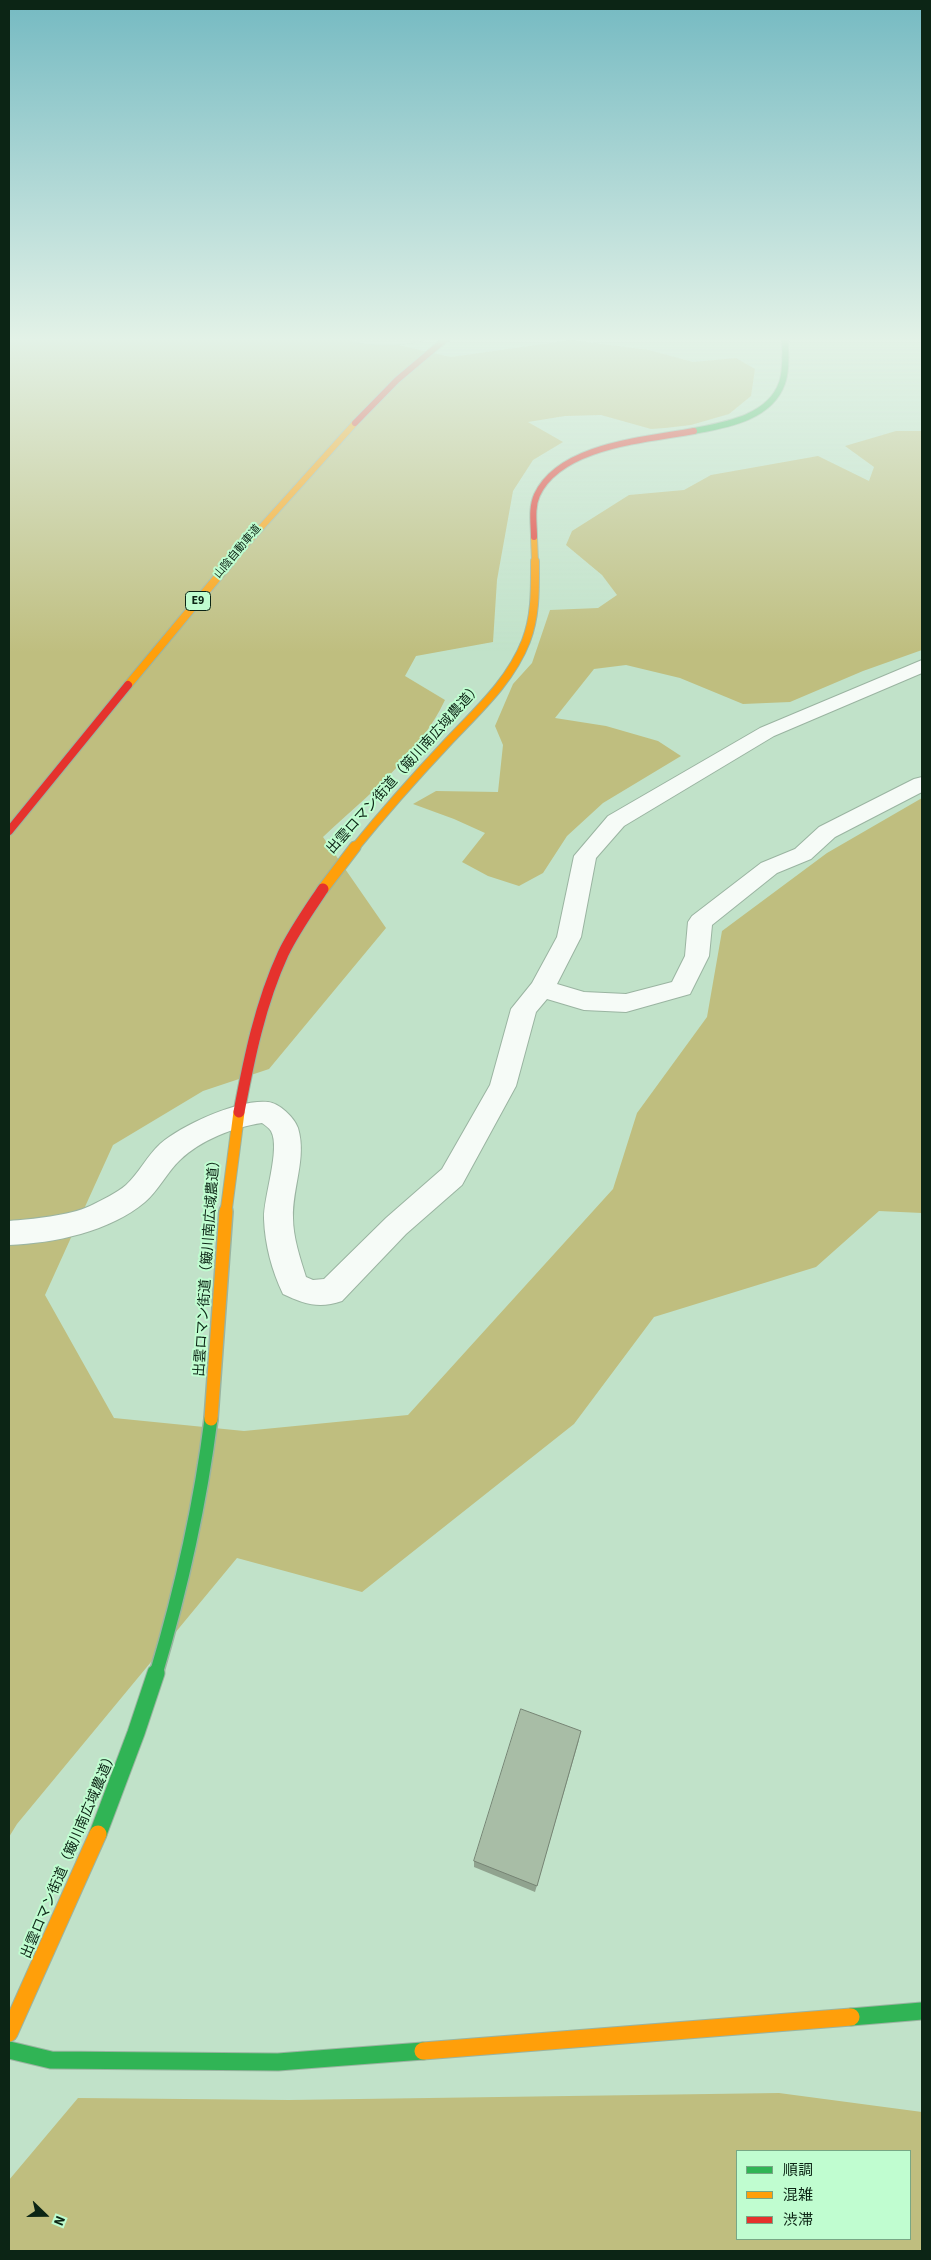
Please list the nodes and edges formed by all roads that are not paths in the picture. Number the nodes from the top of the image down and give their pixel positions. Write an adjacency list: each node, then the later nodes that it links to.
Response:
1 (325, 442): 5 (main road, 山陰自動車道 / E9)
2 (335, 442): 7 (main road, 山陰自動車道 / E9)
3 (631, 442): 9 (main road, 出雲ロマン街道（簸川南広域農道）)
4 (922, 666): 8 (street)
5 (77, 729)
6 (922, 784): 8 (street)
7 (9, 831)
8 (542, 988): 9 (street)
9 (237, 1116): 10 (street); 12 (main road, 出雲ロマン街道（簸川南広域農道）)
10 (9, 1233)
11 (922, 2011): 13 (main road)
12 (9, 2033)
13 (9, 2050)

